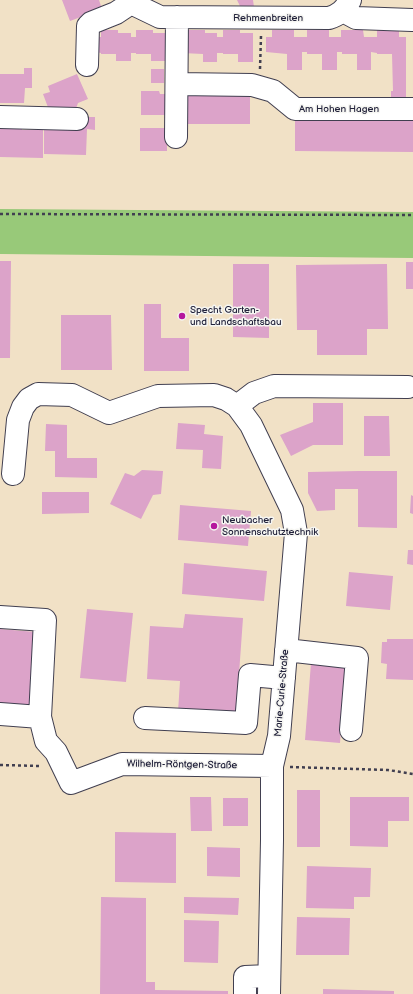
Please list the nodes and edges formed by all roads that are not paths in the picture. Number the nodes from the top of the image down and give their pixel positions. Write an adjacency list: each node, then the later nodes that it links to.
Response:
1 (347, 5): 2 (street, Rehmenbreiten); 3 (street)
2 (177, 17): 4 (street, Rehmenbreiten); 5 (street)
3 (412, 20)
4 (87, 66)
5 (177, 84): 6 (street, Am Hohen Hagen); 9 (street)
6 (413, 109)
7 (0, 117): 8 (street)
8 (77, 119)
9 (176, 137)
10 (408, 387): 11 (street)
11 (237, 406): 12 (street, Marie-Curie-Straße); 14 (street, Marie-Curie-Straße)
12 (13, 474)
13 (0, 617): 17 (street)
14 (286, 650): 15 (street, Marie-Curie-Straße); 19 (street)
15 (284, 678): 18 (street); 20 (street, Marie-Curie-Straße)
16 (0, 714): 17 (street)
17 (40, 717): 20 (street, Wilhelm-Röntgen-Straße)
18 (145, 718)
19 (351, 730)
20 (272, 766): 21 (street, Marie-Curie-Straße)
21 (269, 985): 22 (street)
22 (245, 994)

